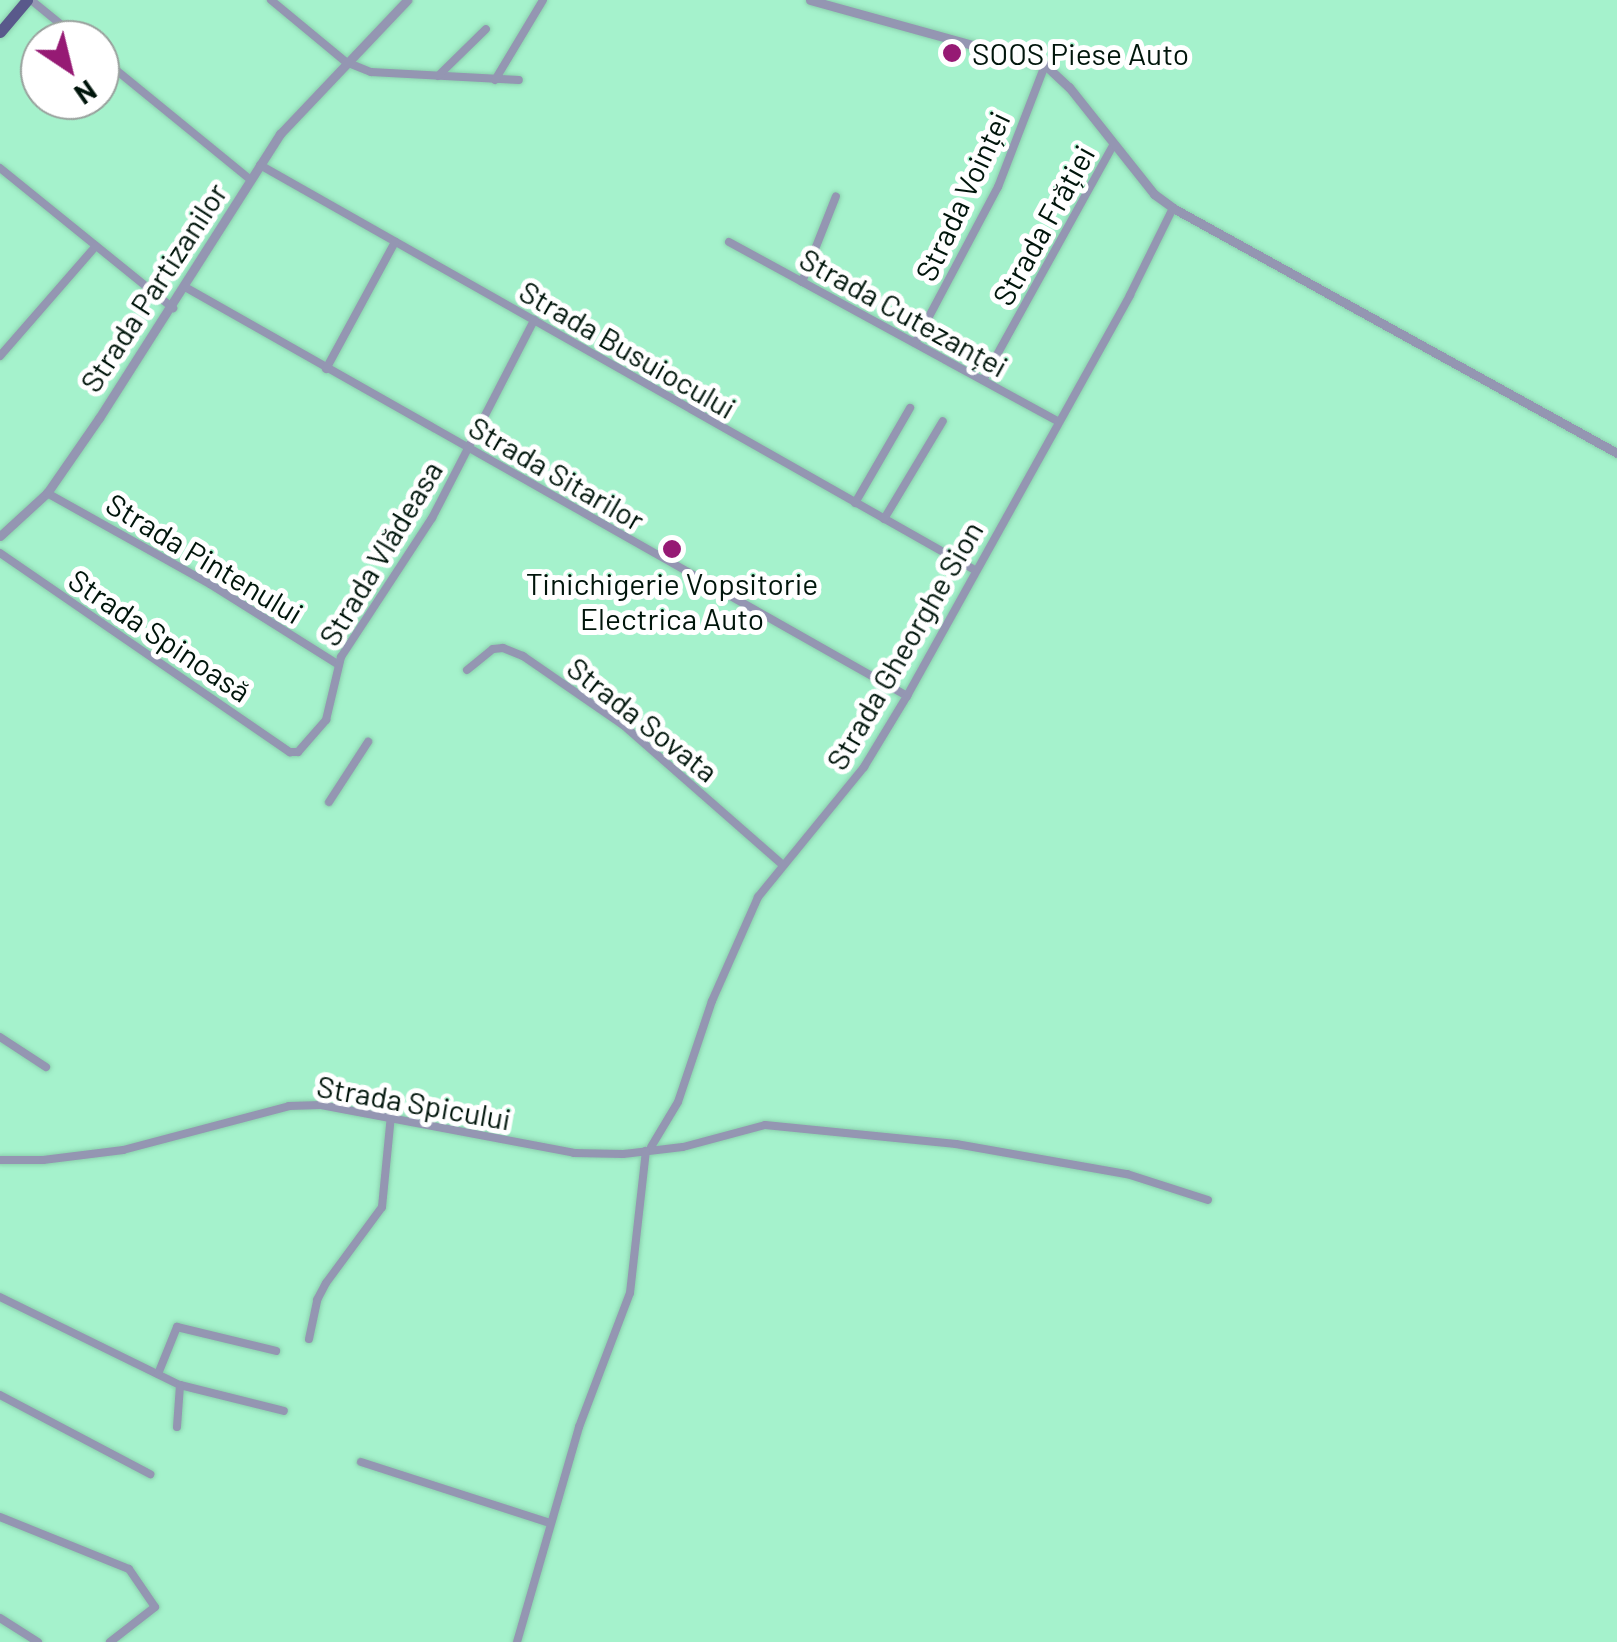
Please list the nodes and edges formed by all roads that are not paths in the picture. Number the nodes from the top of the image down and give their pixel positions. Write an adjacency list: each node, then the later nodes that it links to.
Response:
1 (29, 0): 6 (street); 8 (main road)
2 (271, 0): 9 (street)
3 (406, 0): 9 (street, Strada Partizanilor)
4 (543, 0): 13 (street)
5 (810, 0): 10 (street)
6 (54, 20)
7 (486, 29): 12 (street)
8 (0, 32)
9 (346, 62): 12 (street); 16 (street, Strada Partizanilor)
10 (1045, 65): 15 (street); 28 (street, Strada Voinței)
11 (120, 72): 18 (street)
12 (438, 76): 13 (street)
13 (495, 80): 14 (street)
14 (519, 80)
15 (1114, 144): 20 (street); 31 (street, Strada Frăției)
16 (260, 166): 18 (street, Strada Partizanilor); 21 (street, Strada Busuiocului)
17 (0, 168): 23 (street)
18 (251, 180): 25 (street, Strada Partizanilor)
19 (836, 196): 24 (street)
20 (1172, 208): 33 (street, Strada Gheorghe Sion); 36 (street)
21 (395, 242): 27 (street, Strada Busuiocului); 30 (street)
22 (729, 242): 24 (street, Strada Cutezanței)
23 (96, 246): 26 (street); 29 (street)
24 (802, 282): 28 (street, Strada Cutezanței)
25 (185, 288): 26 (street, Strada Partizanilor); 30 (street, Strada Sitarilor)
26 (172, 308): 37 (street, Strada Partizanilor)
27 (534, 320): 35 (street, Strada Vlădeasa); 38 (street, Strada Busuiocului)
28 (915, 343): 31 (street, Strada Cutezanței)
29 (0, 356)
30 (326, 368): 35 (street, Strada Sitarilor)
31 (983, 380): 33 (street, Strada Cutezanței)
32 (910, 408): 38 (street)
33 (1057, 421): 42 (street, Strada Gheorghe Sion)
34 (943, 422): 39 (street)
35 (468, 447): 43 (street, Strada Vlădeasa); 45 (street, Strada Sitarilor)
36 (1617, 453)
37 (47, 493): 40 (street, Strada Partizanilor); 43 (street, Strada Pintenului)
38 (856, 503): 39 (street, Strada Busuiocului)
39 (884, 519): 42 (street, Strada Busuiocului)
40 (0, 536)
41 (0, 553): 47 (street, Strada Spinoasă)
42 (976, 570): 45 (street, Strada Gheorghe Sion)
43 (338, 665): 47 (street, Strada Vlădeasa)
44 (468, 670): 49 (street, Strada Sovata)
45 (907, 696): 49 (street, Strada Gheorghe Sion)
46 (368, 742): 48 (street)
47 (295, 753)
48 (329, 802)
49 (782, 864): 53 (street, Strada Gheorghe Sion)
50 (0, 1036): 51 (street)
51 (46, 1066)
52 (391, 1116): 53 (street, Strada Spicului); 54 (street, Strada Spicului); 57 (street)
53 (646, 1151): 55 (street, Strada Spicului); 67 (street)
54 (0, 1160)
55 (1208, 1200)
56 (0, 1297): 59 (street)
57 (309, 1339)
58 (276, 1350): 59 (street)
59 (158, 1374): 60 (street)
60 (180, 1386): 62 (street); 63 (street)
61 (0, 1395): 65 (street)
62 (284, 1411)
63 (177, 1428)
64 (361, 1462): 67 (street)
65 (150, 1474)
66 (0, 1517): 70 (street)
67 (550, 1523): 71 (street)
68 (0, 1618): 69 (street)
69 (38, 1642)
70 (110, 1642)
71 (517, 1642)

